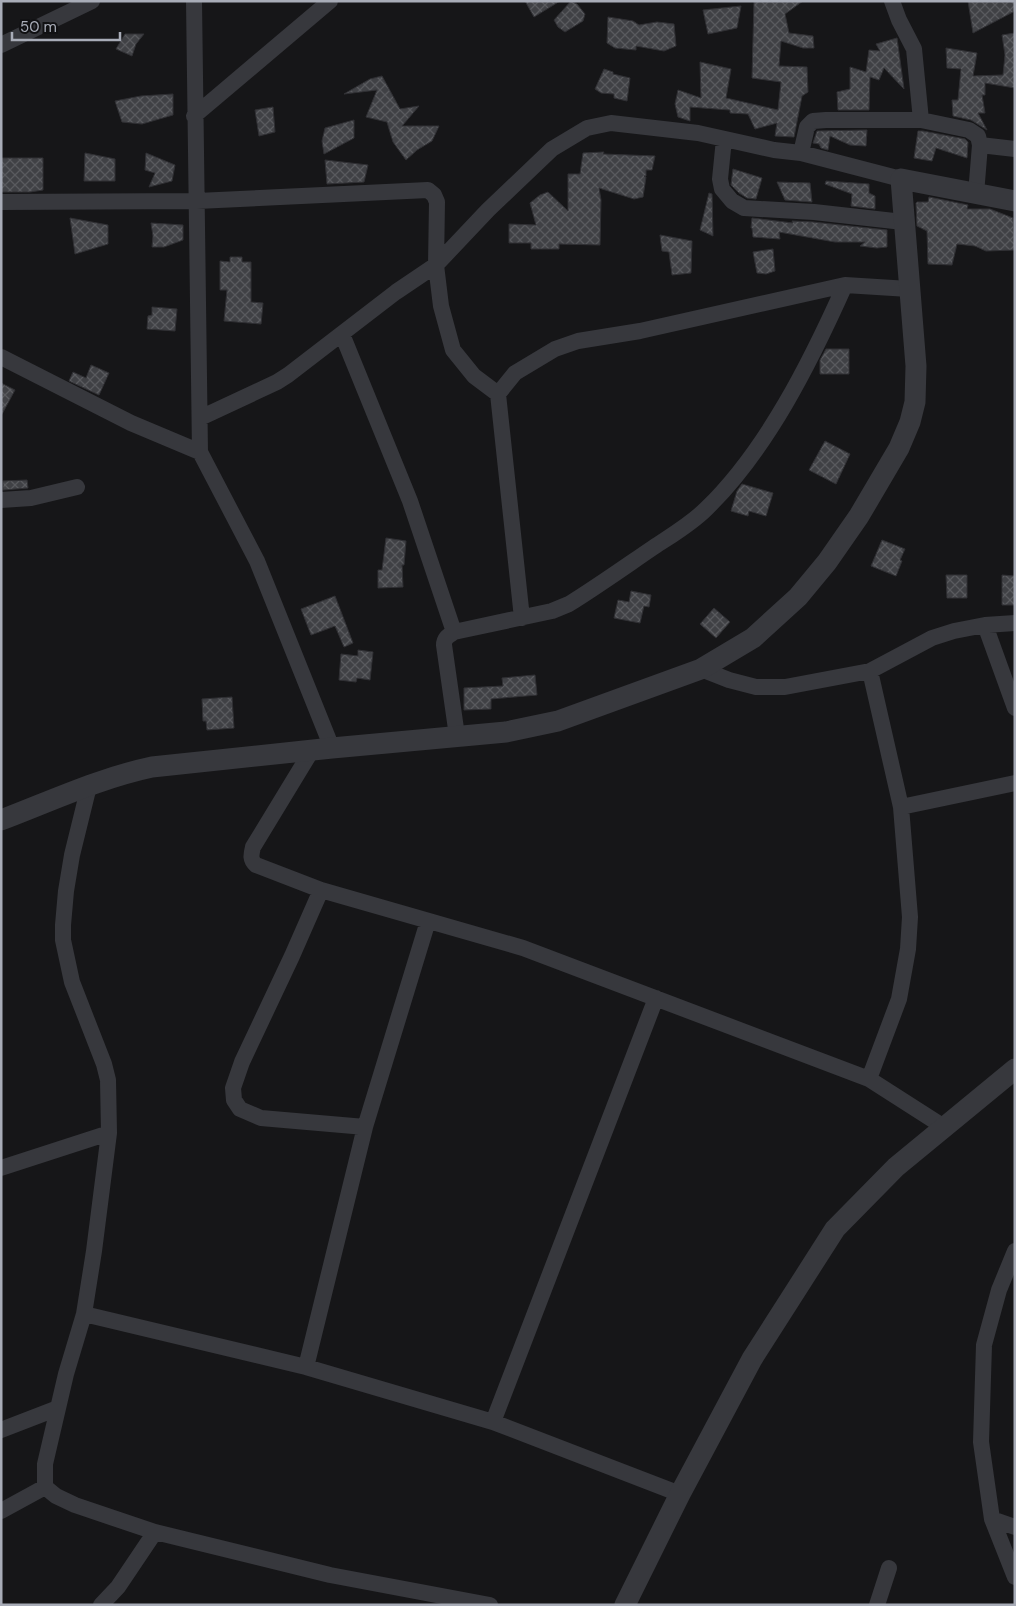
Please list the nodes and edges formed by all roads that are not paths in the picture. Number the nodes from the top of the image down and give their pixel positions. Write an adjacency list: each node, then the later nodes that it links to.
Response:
1 (92, 1): 5 (street)
2 (194, 1): 6 (street)
3 (330, 1): 6 (street)
4 (892, 1): 7 (street)
5 (1, 44)
6 (194, 116): 14 (street)
7 (921, 120): 9 (street); 11 (street)
8 (724, 139): 11 (street); 17 (street); 18 (street)
9 (980, 145): 10 (street); 13 (street)
10 (1015, 150)
11 (801, 153): 12 (street)
12 (901, 179): 13 (street); 17 (street)
13 (976, 194): 15 (street)
14 (197, 201): 16 (street); 18 (street); 24 (street)
15 (1015, 201)
16 (1, 202)
17 (903, 222): 20 (street)
18 (436, 265): 21 (street); 23 (street)
19 (845, 285): 20 (street); 23 (street); 28 (street)
20 (909, 289): 32 (street)
21 (342, 334): 24 (street); 31 (street)
22 (1, 357): 25 (street)
23 (498, 394): 28 (street)
24 (200, 418): 25 (street)
25 (200, 452): 36 (street)
26 (76, 488): 27 (street)
27 (1, 500)
28 (522, 618): 31 (street)
29 (1015, 622): 30 (street)
30 (985, 625): 33 (street); 34 (street)
31 (454, 632): 35 (street)
32 (701, 668): 33 (street); 35 (street)
33 (870, 671): 39 (street)
34 (1015, 708)
35 (457, 736): 36 (street)
36 (322, 749): 38 (street); 41 (street)
37 (1015, 783): 39 (street)
38 (89, 786): 40 (street); 48 (street)
39 (901, 807): 45 (street)
40 (1, 820)
41 (320, 890): 42 (street); 46 (street)
42 (428, 921): 43 (street); 46 (street)
43 (656, 998): 45 (street); 54 (street)
44 (1015, 1070): 47 (street)
45 (869, 1079): 47 (street)
46 (365, 1127): 52 (street)
47 (944, 1127): 57 (street)
48 (109, 1133): 49 (street); 51 (street)
49 (1, 1168)
50 (1015, 1251): 59 (street)
51 (84, 1314): 52 (street); 53 (street)
52 (306, 1367): 54 (street)
53 (58, 1408): 55 (street); 56 (street)
54 (493, 1422): 57 (street)
55 (1, 1430)
56 (45, 1487): 58 (street); 61 (street)
57 (680, 1494): 66 (street)
58 (1, 1511)
59 (992, 1519): 60 (street); 63 (street)
60 (1015, 1527)
61 (155, 1532): 64 (street); 65 (street)
62 (889, 1568): 67 (street)
63 (1015, 1577)
64 (102, 1605)
65 (490, 1605)
66 (625, 1605)
67 (877, 1605)

